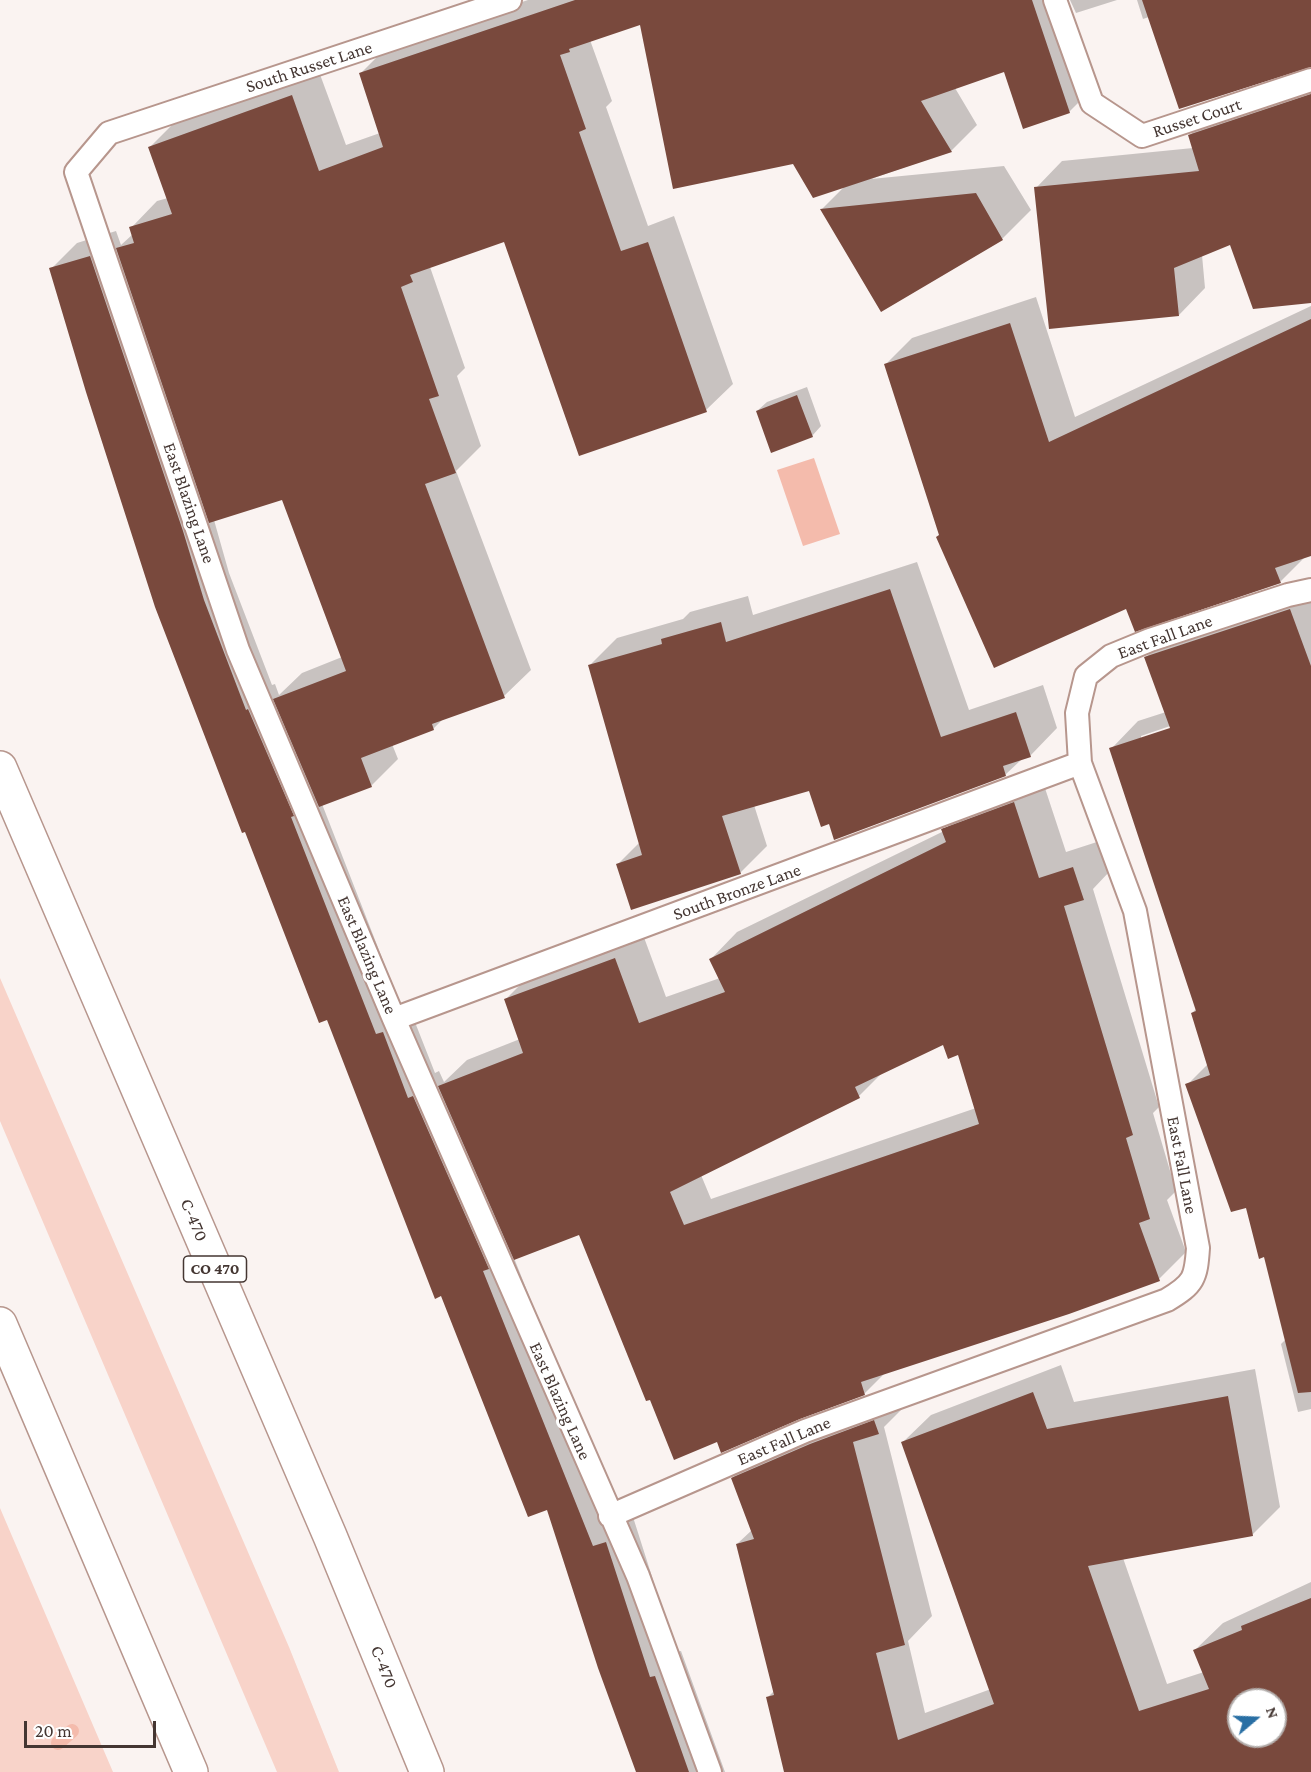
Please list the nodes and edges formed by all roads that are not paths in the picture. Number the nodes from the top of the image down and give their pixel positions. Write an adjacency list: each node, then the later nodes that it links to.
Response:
1 (510, 0): 4 (lane, South Russet Lane)
2 (1055, 0): 3 (lane, Russet Court)
3 (1311, 80)
4 (109, 133): 8 (lane, East Blazing Lane)
5 (1311, 590): 6 (lane, East Fall Lane)
6 (1080, 764): 8 (lane, South Bronze Lane); 10 (lane, East Fall Lane)
7 (0, 768): 12 (highway, C-470 / CO 470)
8 (394, 1020): 10 (lane, East Blazing Lane)
9 (0, 1324): 11 (highway)
10 (610, 1516): 13 (lane, East Blazing Lane)
11 (191, 1772)
12 (427, 1772)
13 (710, 1772)

